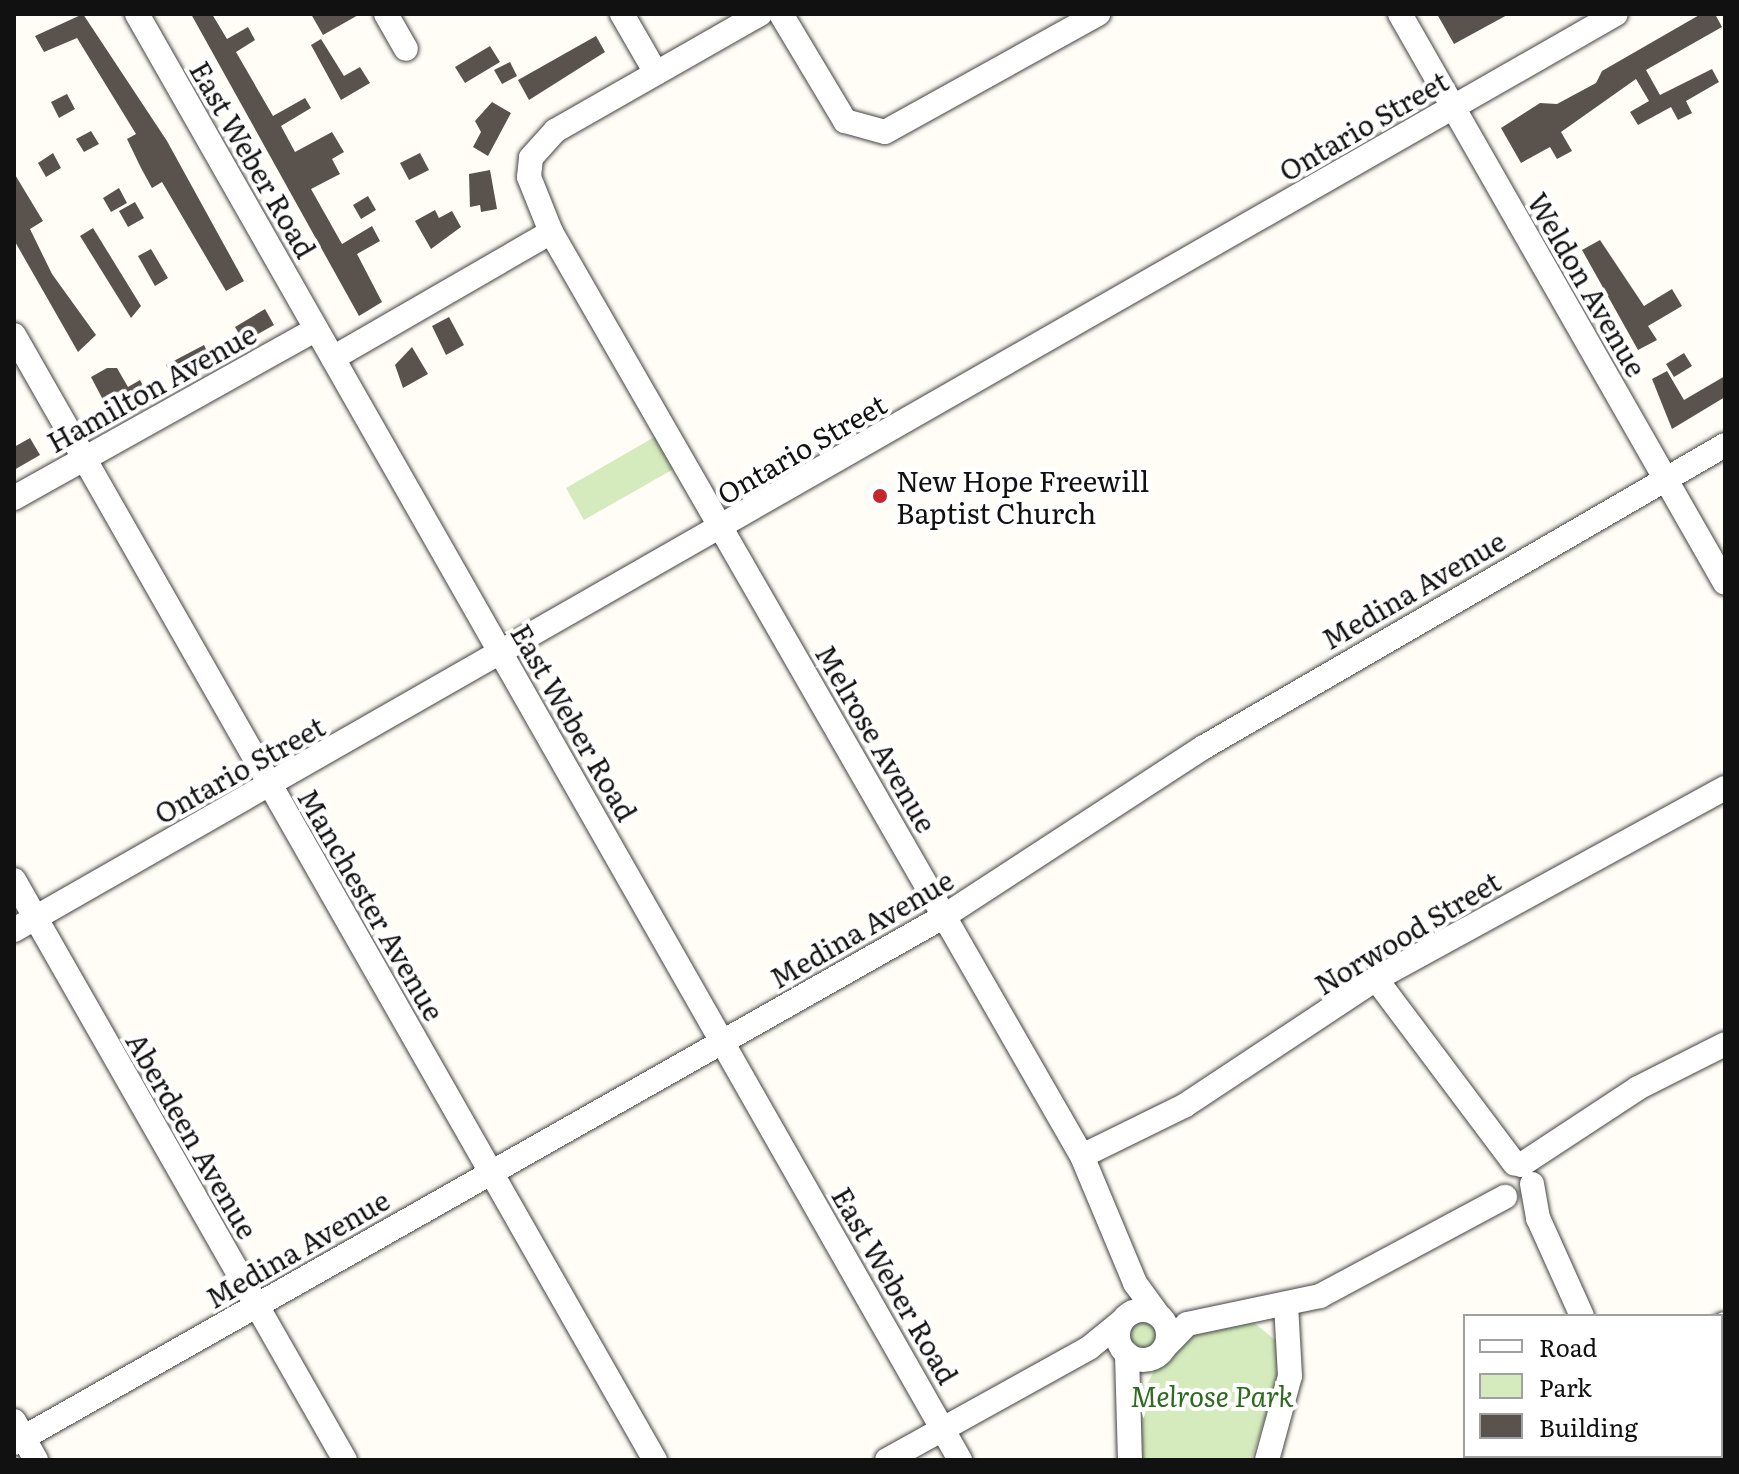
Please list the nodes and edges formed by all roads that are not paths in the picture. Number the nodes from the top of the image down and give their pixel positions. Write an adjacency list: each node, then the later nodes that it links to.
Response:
1 (137, 14): 13 (street, East Weber Road)
2 (386, 14): 9 (street)
3 (622, 14): 10 (street)
4 (760, 14): 10 (street)
5 (781, 14): 6 (street)
6 (1098, 14)
7 (1400, 14): 11 (street, Weldon Avenue)
8 (1616, 14): 11 (street, Ontario Street)
9 (406, 49)
10 (656, 73): 12 (street)
11 (1453, 107): 18 (street, Weldon Avenue); 20 (street, Ontario Street)
12 (551, 232): 15 (street); 20 (street, Melrose Avenue)
13 (316, 329): 15 (street, East Weber Road); 17 (street, Hamilton Avenue)
14 (14, 335): 17 (street, Manchester Avenue)
15 (333, 358): 22 (street, East Weber Road)
16 (1725, 445): 18 (street, Medina Avenue)
17 (83, 459): 19 (street, Hamilton Avenue); 23 (street, Manchester Avenue)
18 (1665, 479): 21 (street, Weldon Avenue); 26 (street, Medina Avenue)
19 (14, 498)
20 (722, 528): 22 (street, Ontario Street); 26 (street, Melrose Avenue)
21 (1725, 583)
22 (502, 655): 23 (street, Ontario Street); 30 (street, East Weber Road)
23 (271, 786): 27 (street, Ontario Street); 33 (street, Manchester Avenue)
24 (1725, 788): 29 (street, Norwood Street)
25 (14, 880): 27 (street, Aberdeen Avenue)
26 (943, 917): 30 (street, Medina Avenue); 32 (street, Melrose Avenue)
27 (36, 918): 28 (street, Ontario Street); 37 (street, Aberdeen Avenue)
28 (14, 930)
29 (1376, 979): 32 (street, Norwood Street); 34 (street)
30 (722, 1042): 33 (street, Medina Avenue); 43 (street, East Weber Road)
31 (1725, 1044): 34 (street)
32 (1082, 1156): 35 (street, Melrose Avenue)
33 (492, 1173): 37 (street, Medina Avenue); 47 (street, Manchester Avenue)
34 (1514, 1180): 36 (street); 38 (street)
35 (1135, 1283): 39 (street, Melrose Avenue); 40 (street)
36 (1286, 1305): 39 (street); 51 (street)
37 (257, 1306): 44 (street, Medina Avenue); 46 (street, Aberdeen Avenue)
38 (1581, 1314)
39 (1169, 1319): 40 (street); 41 (street)
40 (1125, 1334): 41 (street); 42 (street); 43 (street)
41 (1161, 1351): 42 (street)
42 (1132, 1379): 50 (street)
43 (943, 1429): 48 (street); 49 (street, East Weber Road)
44 (17, 1434): 45 (street)
45 (36, 1460)
46 (345, 1460)
47 (655, 1460)
48 (887, 1460)
49 (960, 1460)
50 (1130, 1460)
51 (1267, 1460)

